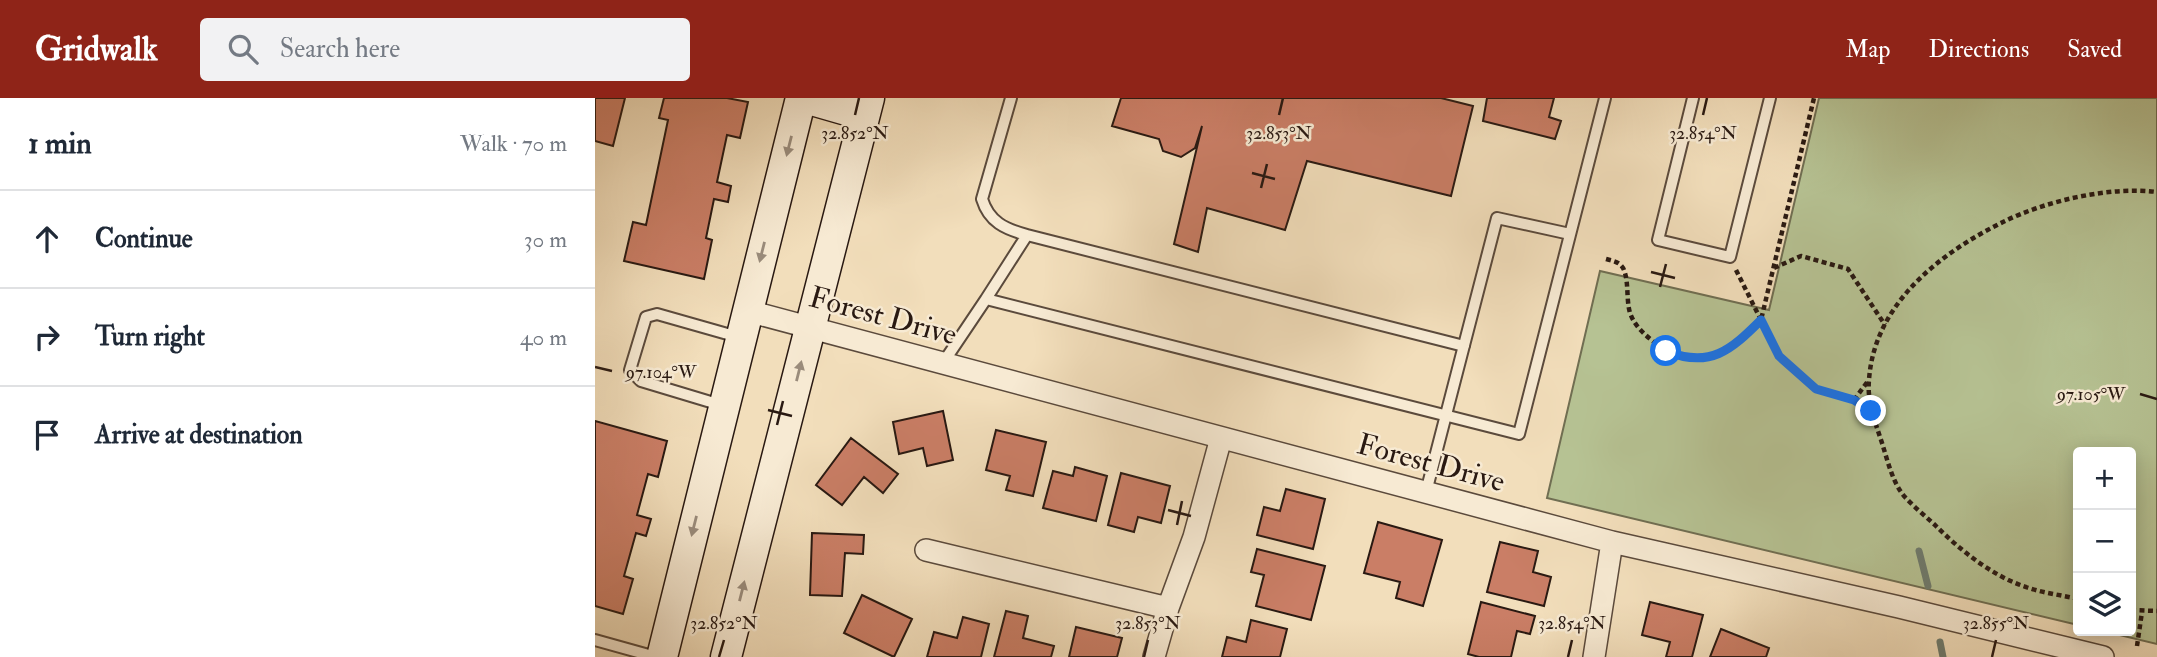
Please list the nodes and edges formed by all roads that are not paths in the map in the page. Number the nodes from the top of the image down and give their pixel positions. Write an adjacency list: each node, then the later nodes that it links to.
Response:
1 (803, 98): 6 (main road); 10 (main road, one-way to 10)
2 (1011, 98): 8 (lane)
3 (1605, 98): 7 (lane)
4 (1693, 98): 5 (lane)
5 (1770, 98)
6 (867, 107): 11 (main road)
7 (1570, 234): 12 (lane); 15 (lane)
8 (1027, 235): 9 (lane); 12 (lane)
9 (986, 299): 13 (lane); 15 (lane)
10 (744, 324): 11 (street, Forest Drive); 14 (main road); 14 (lane)
11 (810, 327): 13 (street, Forest Drive); 23 (main road, one-way to 11)
12 (1464, 346): 15 (lane)
13 (943, 363): 16 (street, Forest Drive)
14 (725, 407): 22 (main road, one-way to 22)
15 (1446, 415): 17 (lane)
16 (1221, 438): 17 (street, Forest Drive); 20 (street)
17 (1426, 492): 18 (street, Forest Drive)
18 (1612, 542): 25 (street); 26 (street, Forest Drive)
19 (926, 550): 20 (street)
20 (1168, 608): 24 (street)
21 (595, 640): 22 (lane)
22 (659, 657)
23 (726, 657)
24 (1154, 657)
25 (1594, 657)
26 (2103, 657)

